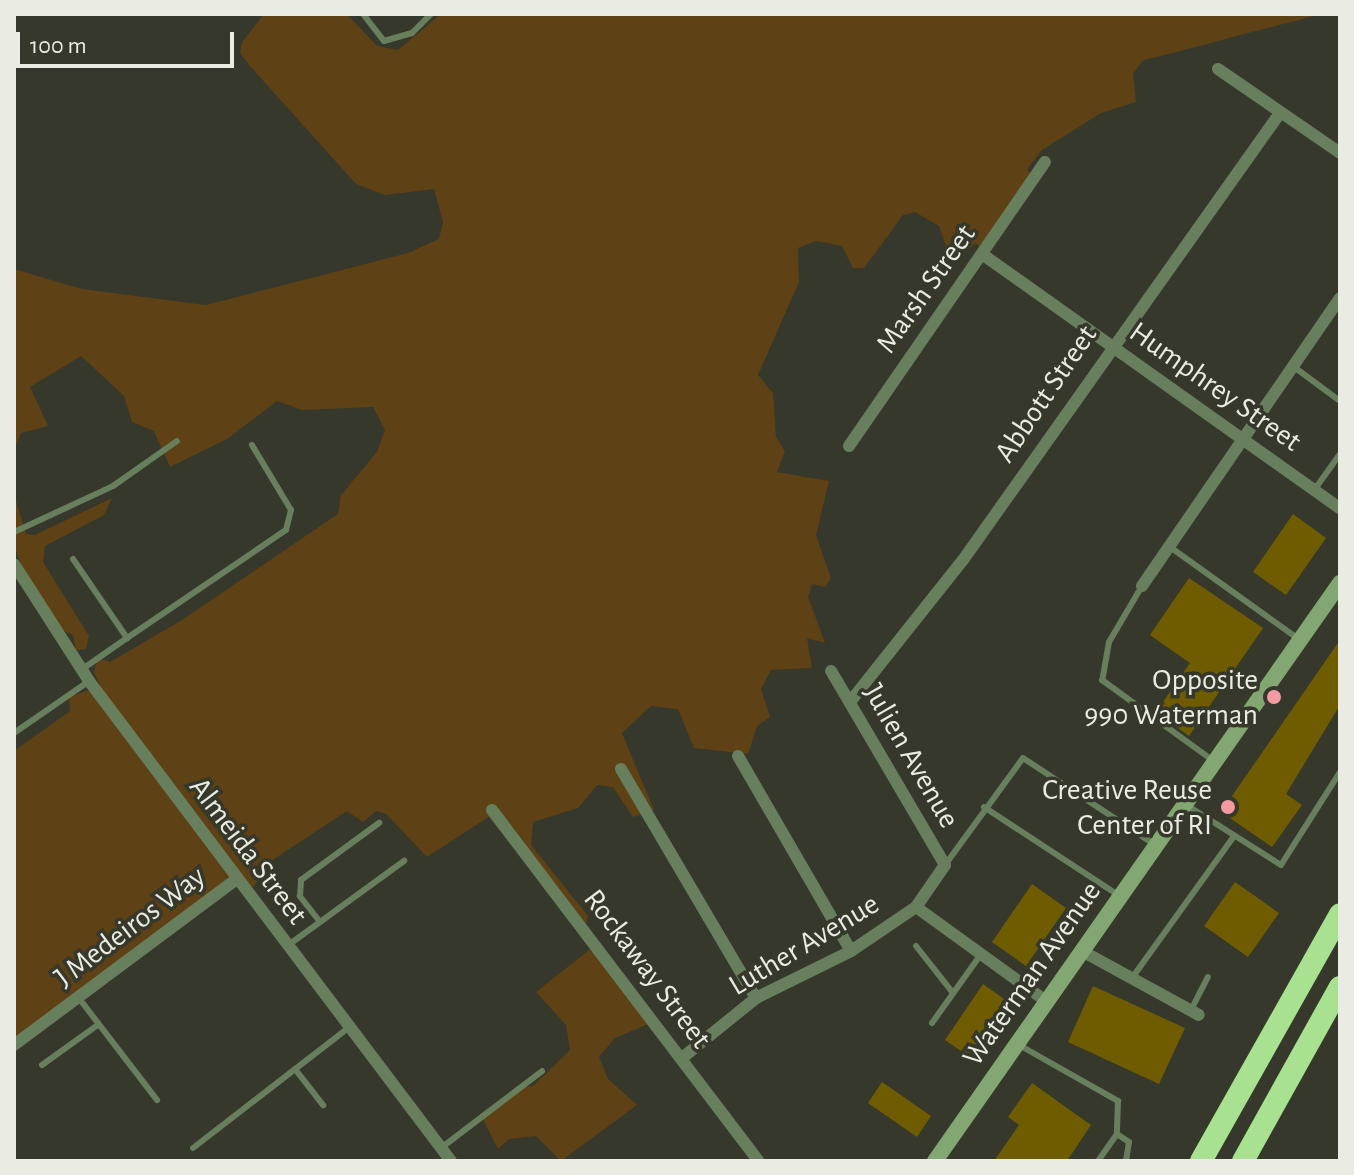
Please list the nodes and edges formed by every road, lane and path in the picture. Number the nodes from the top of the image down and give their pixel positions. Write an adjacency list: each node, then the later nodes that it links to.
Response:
1 (363, 14): 2 (lane)
2 (431, 14)
3 (1218, 69): 4 (street)
4 (1280, 113): 5 (street); 9 (street, Abbott Street)
5 (1340, 153)
6 (1045, 162): 7 (street, Marsh Street)
7 (982, 254): 9 (street, Humphrey Street); 15 (street, Marsh Street)
8 (1340, 298): 10 (street)
9 (1109, 346): 12 (street, Humphrey Street); 30 (street, Abbott Street)
10 (1294, 367): 11 (lane); 12 (street)
11 (1340, 401)
12 (1246, 437): 17 (street, Humphrey Street); 20 (street)
13 (177, 441): 19 (lane)
14 (252, 445): 25 (lane)
15 (849, 446)
16 (1340, 454): 17 (lane)
17 (1315, 489): 18 (street, Humphrey Street)
18 (1340, 508)
19 (14, 532)
20 (1170, 547): 24 (street); 26 (lane)
21 (73, 559): 25 (lane)
22 (14, 564): 27 (street, Almeida Street)
23 (1340, 583): 26 (main road, Waterman Avenue)
24 (1142, 586): 33 (lane)
25 (127, 638): 27 (lane)
26 (1300, 640): 33 (main road, Waterman Avenue)
27 (81, 670): 29 (street, Almeida Street)
28 (831, 671): 30 (street, Julien Avenue)
29 (89, 681): 31 (lane); 44 (street, Almeida Street)
30 (850, 702): 43 (street, Julien Avenue)
31 (14, 733)
32 (738, 756): 51 (street)
33 (1215, 762): 36 (main road, Waterman Avenue)
34 (621, 769): 59 (street)
35 (1340, 772): 40 (lane)
36 (1185, 805): 40 (lane); 41 (main road, Waterman Avenue)
37 (984, 807): 41 (lane); 43 (lane); 45 (lane)
38 (492, 810): 67 (street, Rockaway Street)
39 (379, 823): 48 (lane)
40 (1234, 836): 55 (lane)
41 (1156, 845): 45 (main road, Waterman Avenue)
42 (404, 861): 48 (lane)
43 (945, 865): 46 (street, Julien Avenue)
44 (237, 879): 49 (street, Almeida Street); 58 (street, J Medeiros Way)
45 (1120, 896): 52 (main road, Waterman Avenue)
46 (916, 907): 51 (street, Luther Avenue); 53 (street)
47 (1340, 914): 81 (highway)
48 (320, 922): 49 (lane)
49 (287, 946): 64 (street, Almeida Street)
50 (916, 946): 57 (lane)
51 (851, 951): 59 (street, Luther Avenue)
52 (1082, 951): 55 (street); 60 (main road, Waterman Avenue)
53 (981, 954): 57 (lane); 60 (street)
54 (1208, 977): 61 (lane)
55 (1132, 978): 61 (street)
56 (1340, 987): 82 (highway)
57 (953, 993): 62 (lane)
58 (78, 997): 63 (lane); 66 (street, J Medeiros Way)
59 (756, 998): 67 (street, Luther Avenue)
60 (1047, 1002): 65 (main road, Waterman Avenue)
61 (1195, 1012)
62 (932, 1023)
63 (99, 1024): 68 (lane); 71 (lane)
64 (348, 1028): 69 (lane); 75 (street, Almeida Street)
65 (1017, 1044): 73 (lane); 78 (main road, Waterman Avenue)
66 (14, 1045)
67 (682, 1058): 77 (street, Rockaway Street)
68 (42, 1065)
69 (295, 1069): 72 (lane); 74 (lane)
70 (542, 1071): 75 (lane)
71 (157, 1100)
72 (323, 1105)
73 (1117, 1134): 79 (lane); 80 (lane)
74 (193, 1148)
75 (441, 1148): 76 (street, Almeida Street)
76 (451, 1161)
77 (758, 1161)
78 (935, 1161)
79 (1098, 1161)
80 (1126, 1161)
81 (1201, 1161)
82 (1243, 1161)

